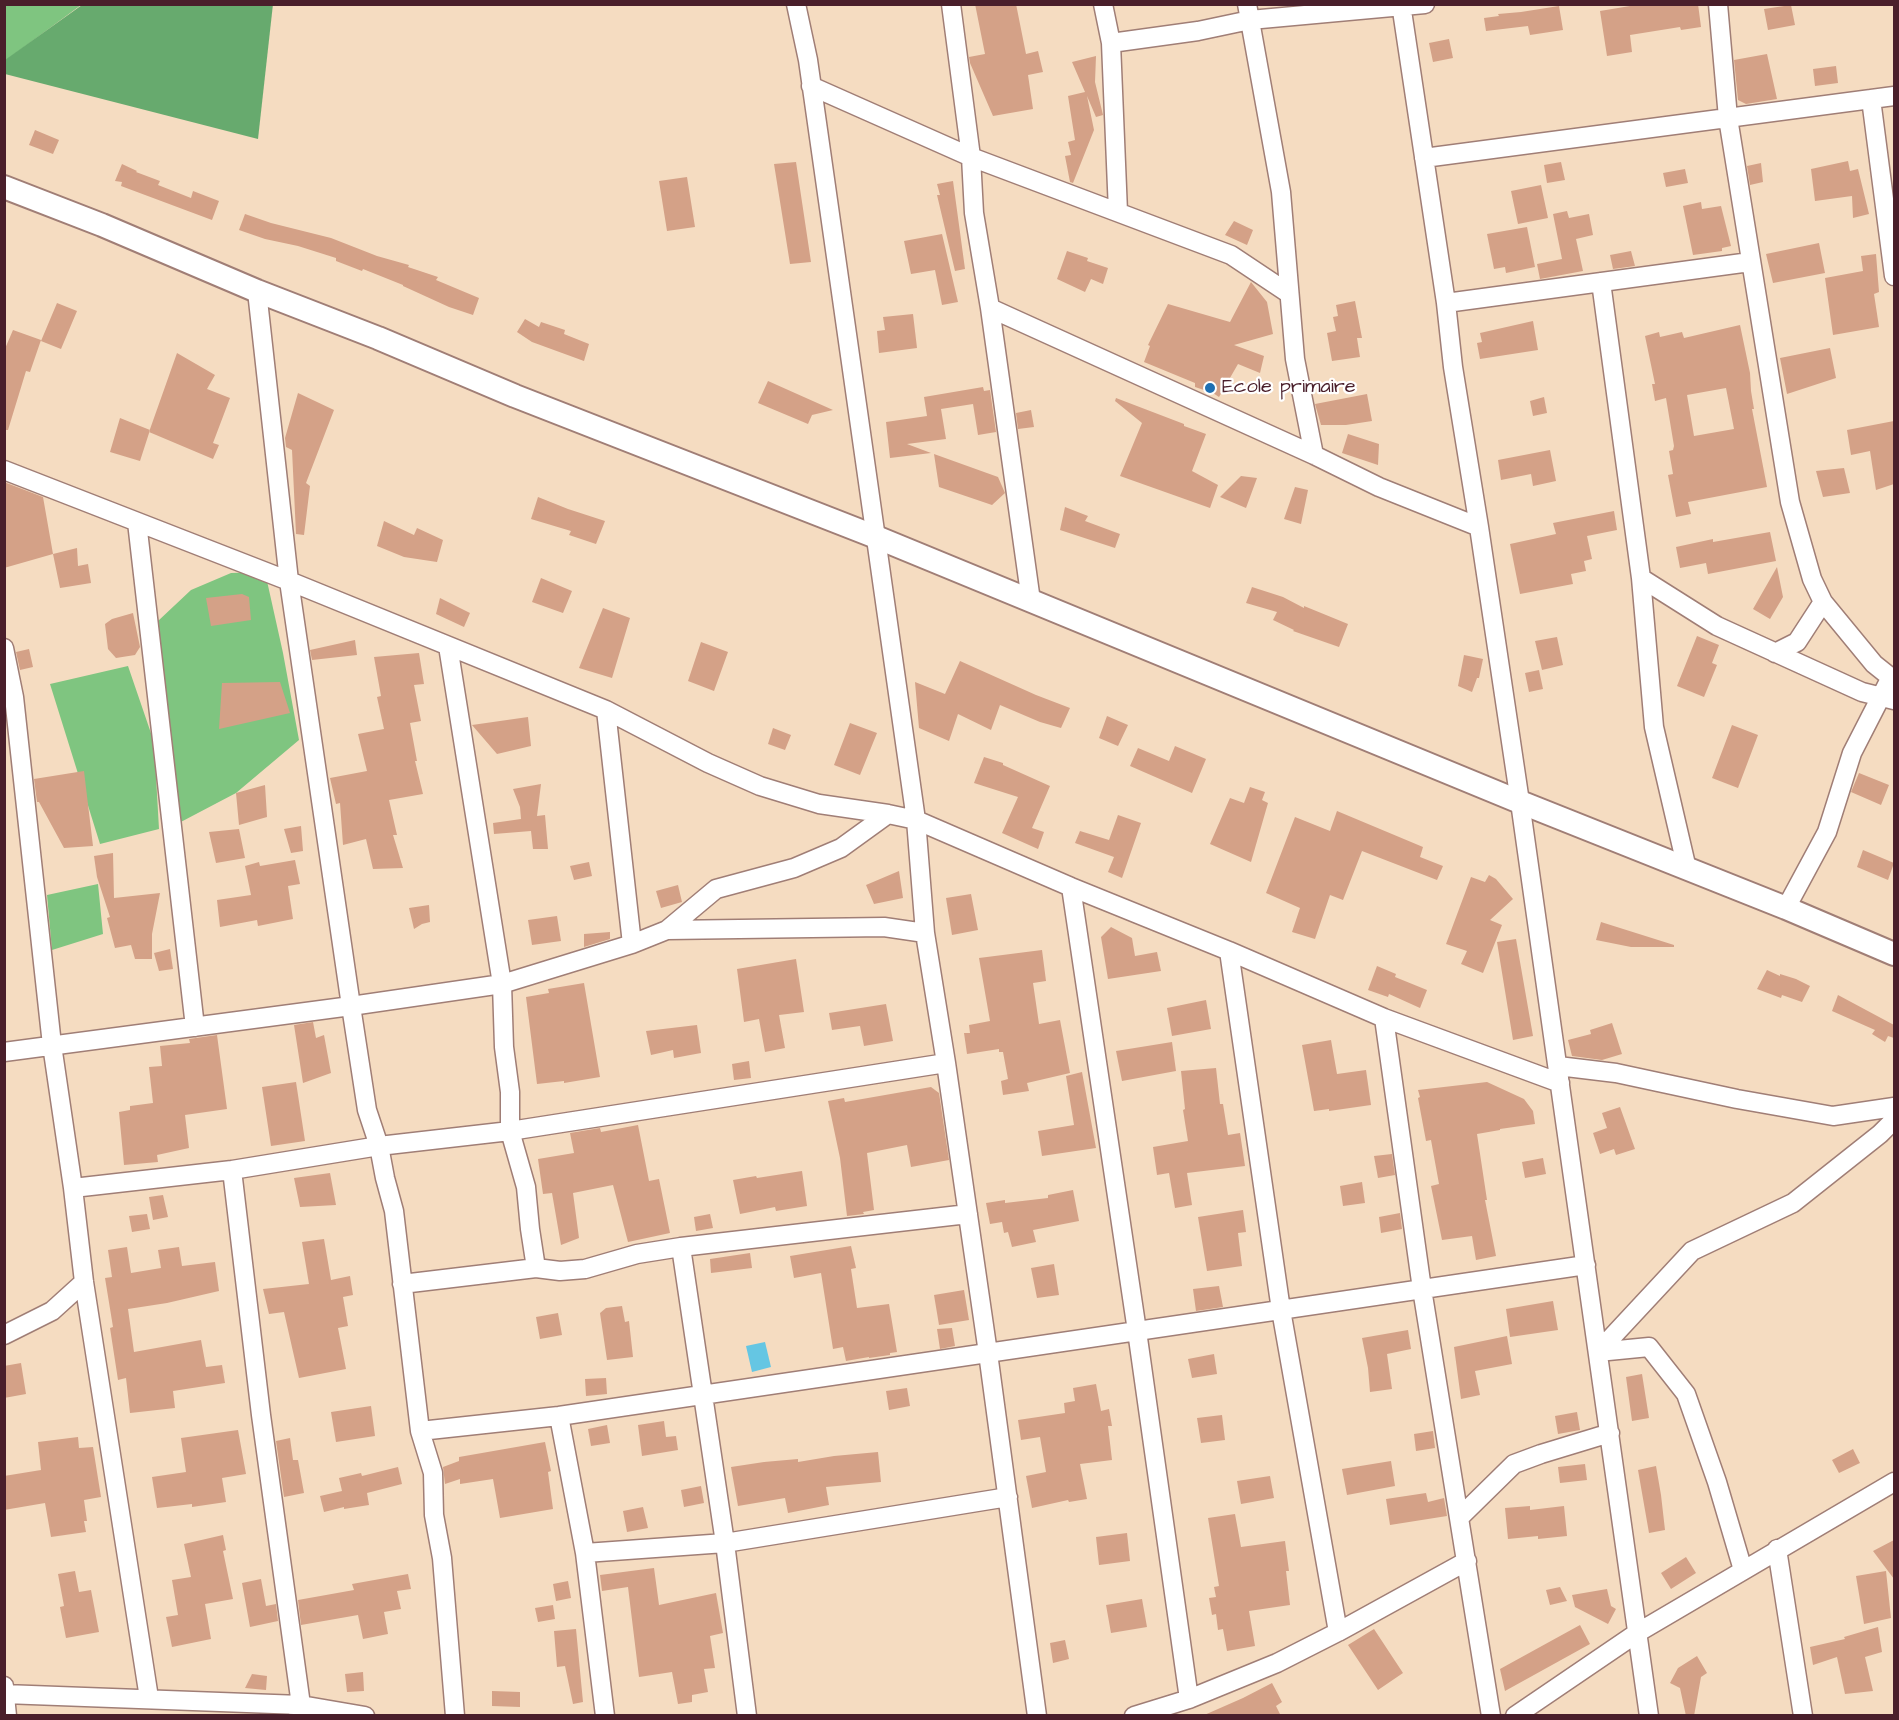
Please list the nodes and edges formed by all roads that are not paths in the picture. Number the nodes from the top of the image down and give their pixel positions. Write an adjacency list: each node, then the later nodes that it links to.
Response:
1 (796, 4): 9 (street)
2 (951, 4): 13 (street)
3 (1103, 4): 8 (street)
4 (1425, 4): 6 (street)
5 (1718, 4): 12 (street)
6 (1401, 6): 7 (street); 14 (street)
7 (1248, 12): 8 (street); 22 (street)
8 (1110, 43): 16 (street)
9 (812, 86): 13 (street); 29 (street)
10 (1894, 96): 11 (street)
11 (1871, 99): 12 (street); 17 (street)
12 (1728, 118): 14 (street); 18 (street)
13 (971, 157): 16 (street); 24 (street)
14 (1424, 158): 23 (street)
15 (4, 187): 21 (street)
16 (1118, 212): 22 (street)
17 (1892, 240): 19 (street)
18 (1750, 262): 20 (street); 33 (street)
19 (1894, 276)
20 (1601, 282): 23 (street); 30 (street)
21 (257, 291): 29 (street); 31 (street)
22 (1288, 293): 25 (street)
23 (1446, 303): 28 (street)
24 (990, 308): 25 (street); 32 (street)
25 (1314, 455): 28 (street)
26 (4, 470): 27 (street)
27 (137, 522): 31 (street); 54 (street)
28 (1479, 527): 40 (street)
29 (876, 537): 32 (street); 42 (street)
30 (1641, 578): 36 (street); 43 (street)
31 (289, 581): 34 (street); 52 (street)
32 (1031, 601): 40 (street)
33 (1823, 602): 36 (street); 37 (street)
34 (448, 646): 39 (street); 51 (street)
35 (4, 648): 55 (street)
36 (1775, 653): 38 (street)
37 (1893, 678): 38 (street)
38 (1887, 699): 45 (street)
39 (606, 710): 41 (street); 48 (street)
40 (1520, 802): 43 (street); 58 (street)
41 (888, 814): 42 (street); 46 (street)
42 (916, 820): 44 (street); 47 (street)
43 (1687, 869): 45 (street)
44 (1071, 887): 49 (street); 74 (street)
45 (1786, 908): 50 (street)
46 (667, 930): 47 (street); 48 (street)
47 (925, 933): 57 (street)
48 (632, 944): 51 (street)
49 (1229, 951): 53 (street); 73 (street)
50 (1894, 954)
51 (502, 984): 52 (street); 61 (street)
52 (351, 1006): 54 (street); 63 (street)
53 (1384, 1018): 58 (street); 72 (street)
54 (195, 1027): 55 (street)
55 (52, 1044): 56 (street); 65 (street)
56 (4, 1052)
57 (946, 1063): 61 (street); 66 (street)
58 (1559, 1074): 59 (street); 68 (street)
59 (1894, 1107)
60 (1894, 1120): 62 (street)
61 (510, 1131): 63 (street); 69 (street)
62 (1887, 1137): 76 (street)
63 (379, 1146): 64 (street); 71 (street)
64 (232, 1170): 65 (street); 96 (street)
65 (73, 1188): 70 (street)
66 (968, 1214): 67 (street); 77 (street)
67 (681, 1247): 69 (street); 78 (street)
68 (1586, 1265): 72 (street); 76 (street)
69 (536, 1268): 71 (street)
70 (84, 1282): 75 (street); 93 (street)
71 (402, 1284): 80 (street)
72 (1422, 1289): 73 (street); 84 (street)
73 (1281, 1310): 74 (street); 90 (street)
74 (1137, 1331): 77 (street); 94 (street)
75 (4, 1335)
76 (1598, 1352): 81 (street); 89 (street)
77 (988, 1353): 78 (street); 83 (street)
78 (702, 1395): 79 (street); 85 (street)
79 (559, 1416): 80 (street); 87 (street)
80 (420, 1431): 100 (street)
81 (1610, 1433): 84 (street); 91 (street)
82 (1894, 1482): 86 (street)
83 (1008, 1497): 85 (street); 103 (street)
84 (1460, 1517): 88 (street)
85 (725, 1543): 87 (street); 102 (street)
86 (1778, 1549): 89 (street); 108 (street)
87 (585, 1553): 101 (street)
88 (1467, 1561): 90 (street); 105 (street)
89 (1743, 1570): 91 (street)
90 (1338, 1632): 94 (street)
91 (1637, 1634): 106 (street); 107 (street)
92 (5, 1691): 93 (street); 97 (street)
93 (149, 1698): 95 (street)
94 (1189, 1699): 104 (street)
95 (211, 1701): 96 (street); 98 (street)
96 (300, 1710): 99 (street)
97 (7, 1716)
98 (228, 1716)
99 (365, 1716)
100 (455, 1716)
101 (605, 1716)
102 (747, 1716)
103 (1036, 1716)
104 (1134, 1716)
105 (1491, 1716)
106 (1515, 1716)
107 (1649, 1716)
108 (1803, 1716)

